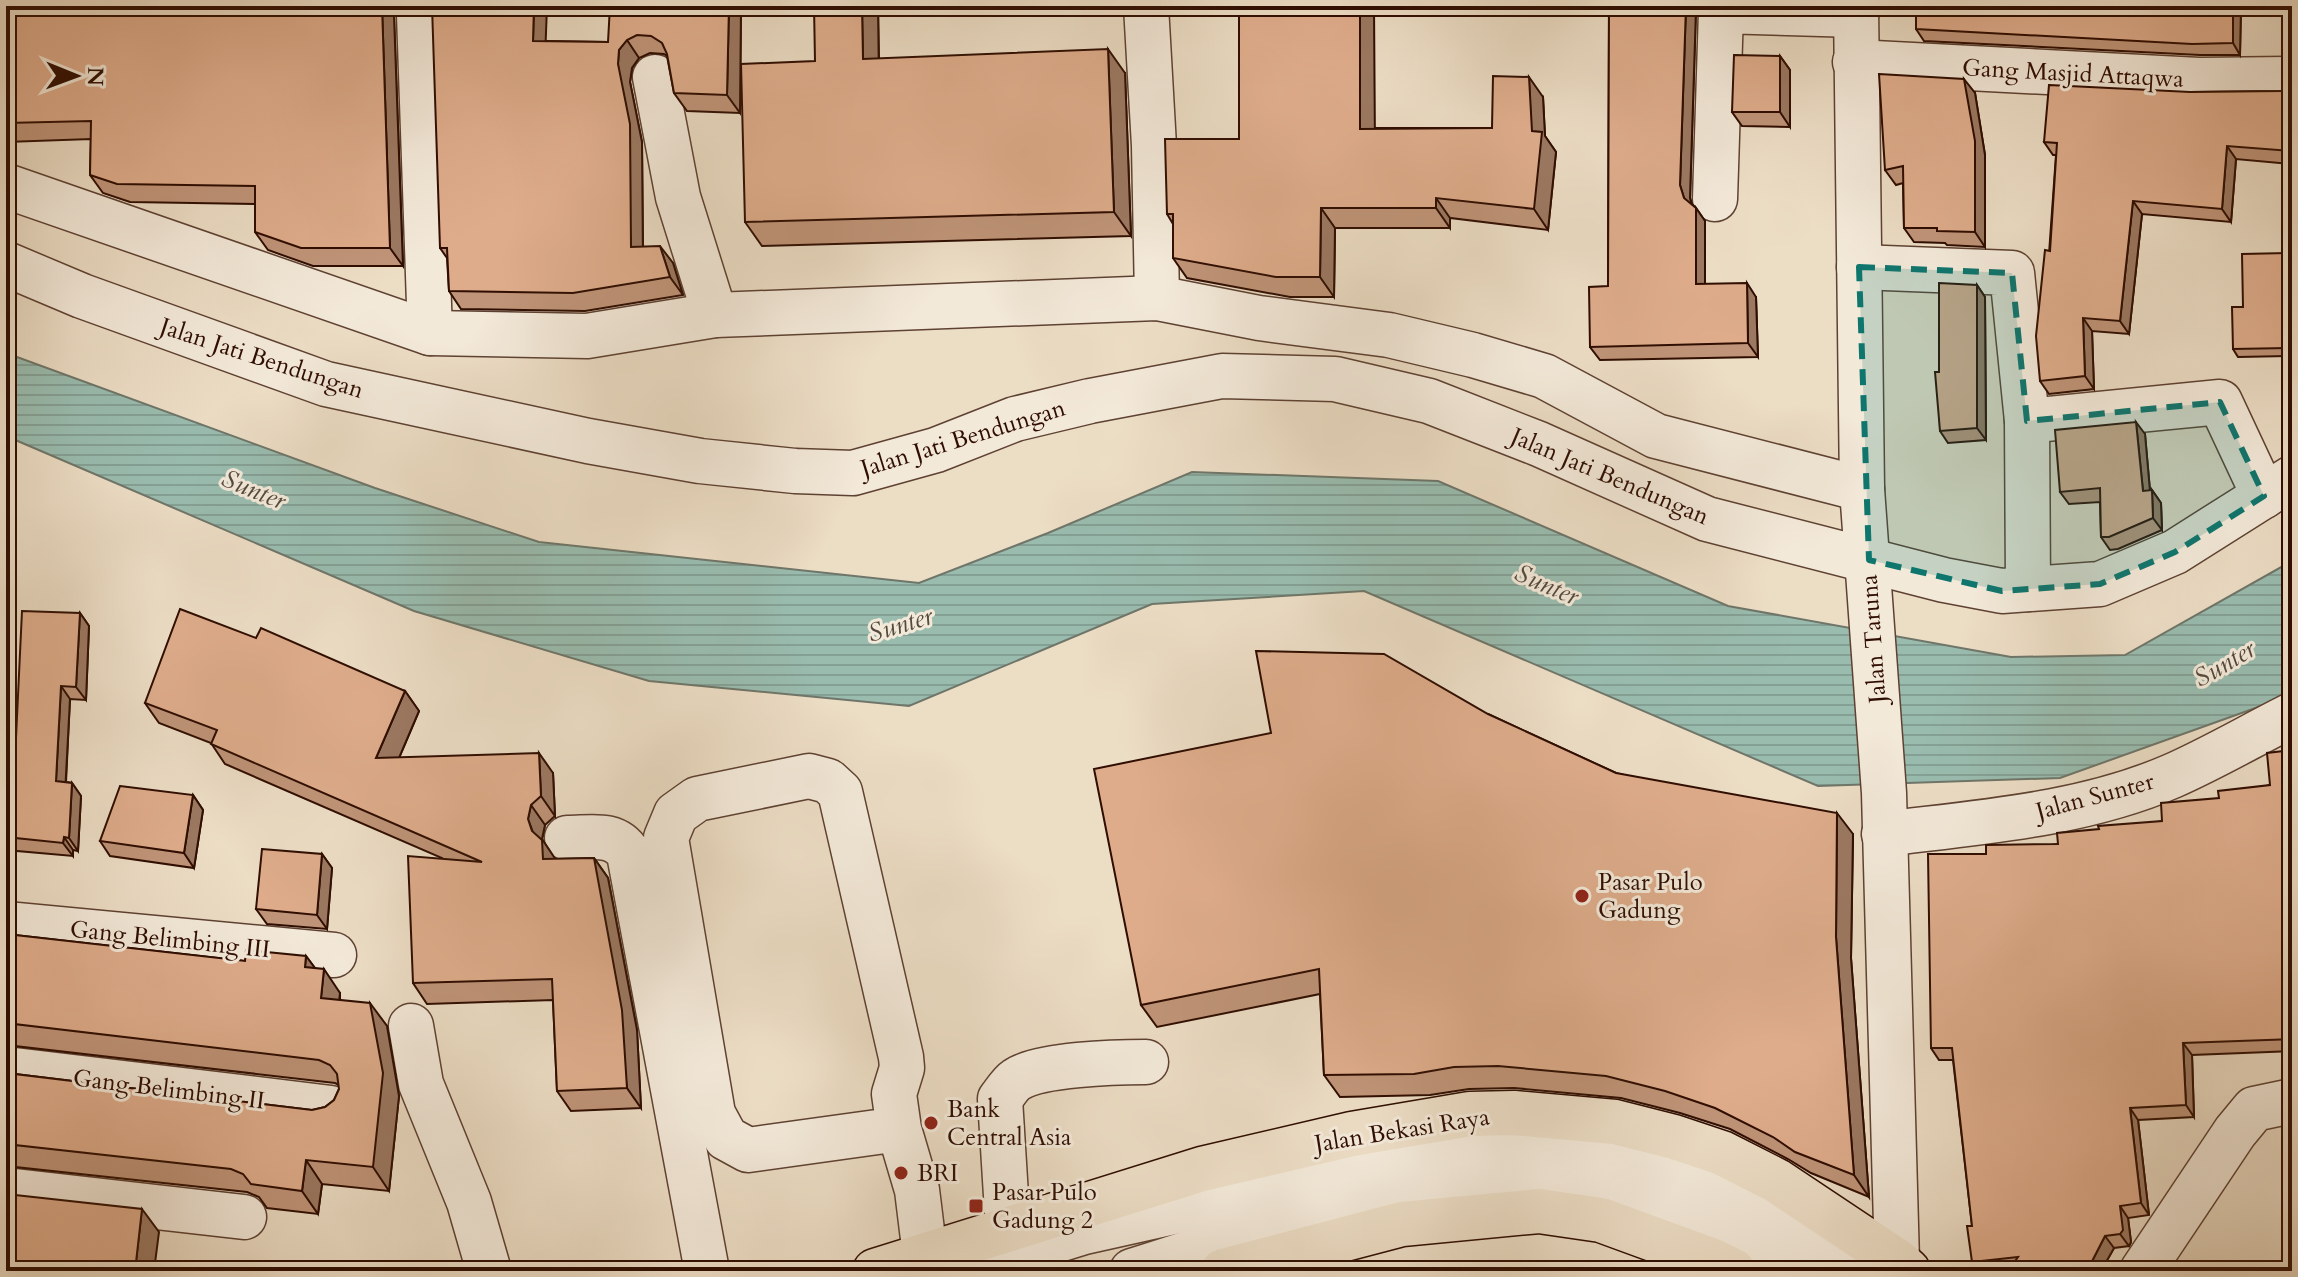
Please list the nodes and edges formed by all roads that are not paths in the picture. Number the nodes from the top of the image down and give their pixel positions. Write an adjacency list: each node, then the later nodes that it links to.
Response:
1 (1146, 6): 11 (street)
2 (1856, 10): 4 (street, Jalan Taruna); 8 (street)
3 (419, 15): 13 (street)
4 (1855, 62): 6 (street, Gang Masjid Attaqwa); 10 (street, Jalan Taruna)
5 (655, 77): 12 (street)
6 (2292, 79)
7 (6, 186): 13 (street)
8 (1715, 199)
9 (6, 264): 17 (street, Jalan Jati Bendungan)
10 (1859, 267): 14 (street); 16 (street, Jalan Taruna)
11 (1157, 298): 12 (street); 16 (street)
12 (715, 315): 13 (street)
13 (430, 333)
14 (2027, 421): 15 (street); 18 (street)
15 (2278, 487): 18 (street, Jalan Jati Bendungan)
16 (1862, 489): 17 (street, Jalan Taruna)
17 (1869, 578): 18 (street, Jalan Jati Bendungan); 20 (street, Jalan Taruna)
18 (2028, 589)
19 (2292, 715): 20 (street, Jalan Sunter)
20 (1884, 814): 34 (street, Jalan Taruna)
21 (567, 838): 36 (street)
22 (6, 924): 23 (street, Gang Belimbing III)
23 (334, 955)
24 (411, 1026): 35 (street)
25 (1146, 1062): 32 (street)
26 (6, 1069): 28 (street, Gang Belimbing II)
27 (2292, 1101): 42 (street)
28 (331, 1108)
29 (899, 1129): 29 (street); 33 (street)
30 (6, 1190): 31 (street)
31 (244, 1217)
32 (1008, 1228): 33 (main road, Jalan Bekasi Raya); 34 (main road, Jalan Bekasi Raya)
33 (941, 1263): 34 (street); 37 (main road, Jalan Bekasi Raya)
34 (1900, 1268)
35 (489, 1271)
36 (707, 1271)
37 (875, 1271)
38 (1132, 1271): 41 (street)
39 (1223, 1271): 40 (main road)
40 (1733, 1271)
41 (1786, 1271)
42 (2142, 1271)

